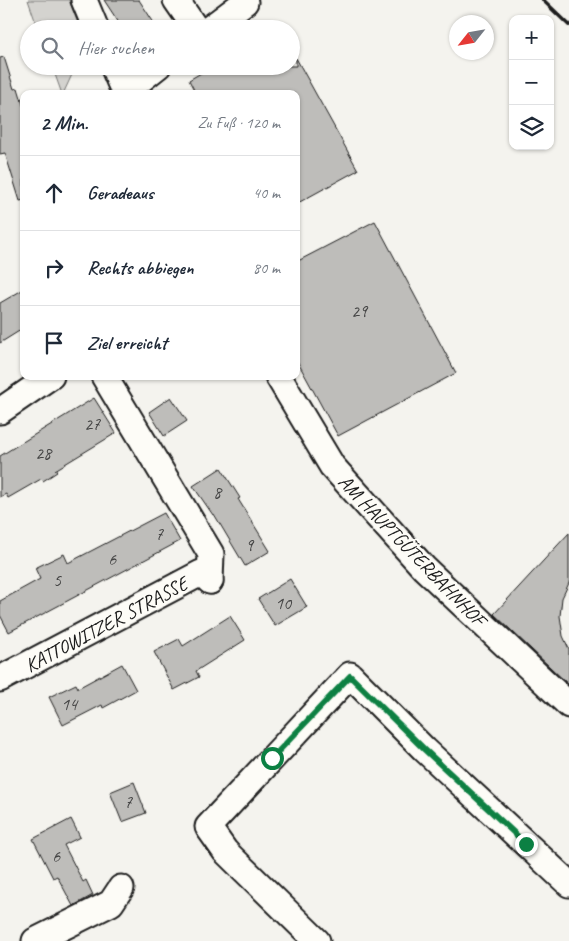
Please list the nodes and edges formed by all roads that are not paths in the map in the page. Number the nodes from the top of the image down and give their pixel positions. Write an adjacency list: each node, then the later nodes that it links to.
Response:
1 (84, 0): 4 (street)
2 (176, 0): 5 (street)
3 (245, 2): 6 (street)
4 (92, 20)
5 (190, 20)
6 (221, 20)
7 (116, 75): 9 (street)
8 (147, 75): 10 (street)
9 (123, 90)
10 (128, 90)
11 (45, 380): 14 (street)
12 (106, 380): 15 (street, KATTOWITZER STRASSE)
13 (280, 380): 16 (street, AM HAUPTGÜTERBAHNHOF)
14 (0, 411)
15 (0, 679)
16 (569, 705)
17 (569, 884): 20 (street)
18 (121, 888): 19 (street)
19 (35, 941)
20 (317, 941)

